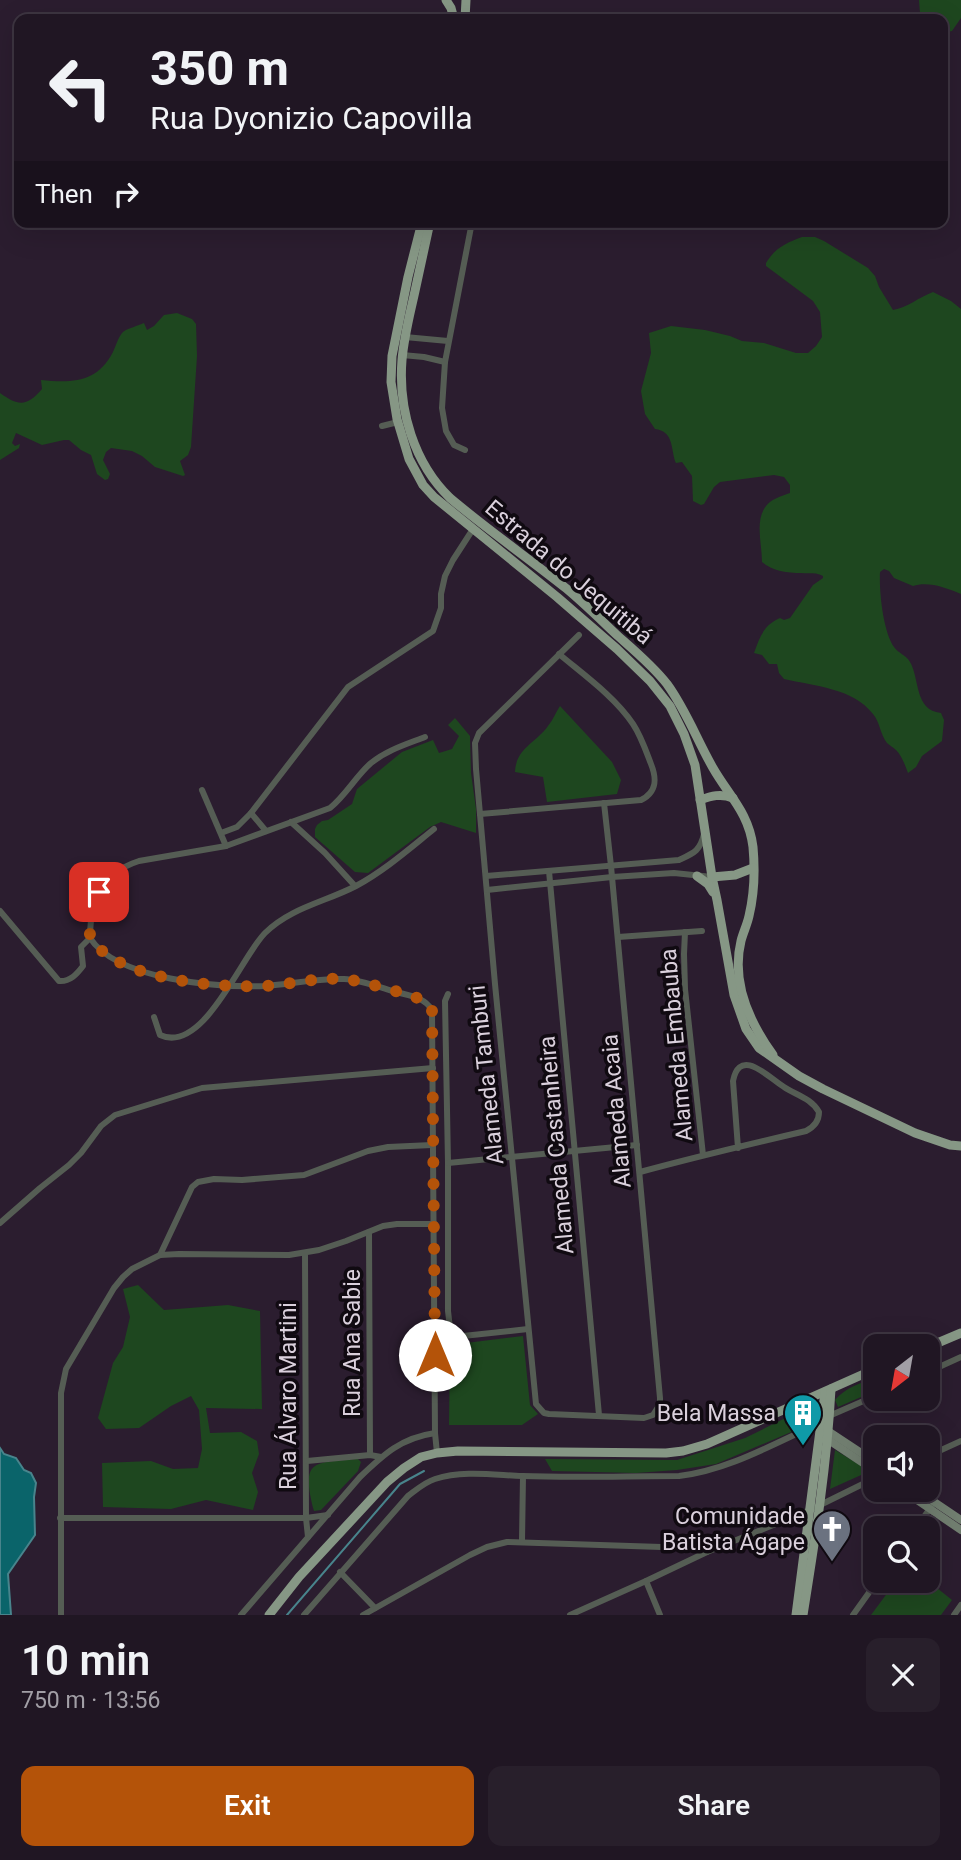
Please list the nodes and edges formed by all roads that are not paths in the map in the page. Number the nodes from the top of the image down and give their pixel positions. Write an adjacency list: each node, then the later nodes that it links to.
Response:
1 (420, 228): 8 (main road, Estrada do Jequitibá)
2 (429, 228): 4 (main road, Estrada do Jequitibá)
3 (471, 228): 5 (street)
4 (405, 337): 5 (street); 6 (main road, Estrada do Jequitibá)
5 (448, 341): 7 (street)
6 (402, 355): 7 (street); 16 (main road, Estrada do Jequitibá)
7 (445, 362): 10 (street)
8 (398, 422): 9 (street); 11 (main road, Estrada do Jequitibá)
9 (383, 426)
10 (465, 450)
11 (473, 529): 17 (main road, Estrada do Jequitibá); 19 (street)
12 (579, 635): 13 (street)
13 (559, 653): 18 (street); 20 (street, Alameda Tamburi)
14 (425, 737): 21 (street)
15 (202, 790): 25 (street)
16 (733, 798): 17 (main road); 29 (main road, Estrada do Jequitibá)
17 (700, 800): 24 (main road, Estrada do Jequitibá)
18 (604, 803): 20 (street); 28 (street, Alameda Acaia)
19 (251, 813): 23 (street); 25 (street)
20 (481, 814): 32 (street, Alameda Tamburi)
21 (291, 822): 23 (street); 37 (street)
22 (434, 829): 37 (street)
23 (266, 831): 26 (street)
24 (705, 831): 27 (street); 35 (main road, Estrada do Jequitibá)
25 (221, 833): 26 (street)
26 (226, 846): 44 (street)
27 (679, 860): 28 (street); 31 (street)
28 (611, 866): 30 (street); 34 (street, Alameda Acaia)
29 (753, 868): 35 (main road); 48 (main road, Estrada do Jequitibá)
30 (549, 871): 32 (street); 36 (street, Alameda Castanheira)
31 (679, 873): 33 (street); 34 (street)
32 (486, 876): 38 (street, Alameda Tamburi)
33 (697, 876): 35 (street); 39 (main road)
34 (612, 877): 36 (street); 43 (street, Alameda Acaia)
35 (712, 877): 39 (main road, Estrada do Jequitibá)
36 (550, 883): 38 (street); 54 (street, Alameda Castanheira)
37 (355, 886): 45 (street)
38 (487, 890): 56 (street, Alameda Tamburi)
39 (718, 900): 48 (main road, Estrada do Jequitibá)
40 (0, 911): 44 (street)
41 (702, 931): 42 (street)
42 (685, 932): 43 (street); 55 (street, Alameda Embauba)
43 (618, 937): 51 (street, Alameda Acaia)
44 (90, 938): 45 (street)
45 (228, 986): 47 (street); 49 (street)
46 (448, 994): 57 (street)
47 (154, 1017)
48 (776, 1060): 52 (main road, Estrada do Jequitibá)
49 (433, 1068): 50 (street); 59 (street)
50 (432, 1145): 60 (street); 63 (street)
51 (637, 1145): 54 (street); 58 (street, Alameda Acaia)
52 (961, 1146)
53 (738, 1148): 53 (street); 55 (street)
54 (574, 1152): 56 (street); 72 (street, Alameda Castanheira)
55 (703, 1155): 58 (street)
56 (512, 1157): 57 (street); 64 (street, Alameda Tamburi)
57 (448, 1163): 64 (street)
58 (640, 1172): 72 (street, Alameda Acaia)
59 (0, 1223)
60 (435, 1224): 61 (street); 75 (street)
61 (369, 1232): 62 (street); 79 (street, Rua Ana Sabie)
62 (305, 1253): 63 (street); 82 (street, Rua Álvaro Martini)
63 (160, 1255): 93 (street)
64 (528, 1329): 72 (street, Alameda Tamburi)
65 (961, 1333): 66 (main road)
66 (940, 1343)
67 (961, 1357): 68 (street)
68 (940, 1367)
69 (863, 1374): 70 (main road)
70 (828, 1390): 73 (main road); 74 (main road); 78 (main road)
71 (863, 1401): 73 (street)
72 (599, 1415)
73 (829, 1416): 74 (main road)
74 (823, 1430): 80 (main road); 83 (main road); 84 (street); 88 (main road); 90 (main road)
75 (435, 1433): 78 (street); 81 (street)
76 (961, 1441): 77 (street)
77 (940, 1450)
78 (436, 1452): 109 (main road)
79 (370, 1455): 81 (street); 82 (street)
80 (863, 1455)
81 (381, 1457): 91 (street)
82 (307, 1461): 94 (street, Rua Álvaro Martini)
83 (863, 1462)
84 (523, 1476): 98 (street); 102 (street)
85 (863, 1484): 88 (street)
86 (925, 1502): 89 (main road)
87 (928, 1502): 89 (main road)
88 (820, 1504): 90 (street); 115 (main road)
89 (932, 1506): 92 (street); 95 (main road); 96 (main road)
90 (810, 1510): 100 (street); 114 (main road)
91 (328, 1515): 94 (street); 97 (street)
92 (925, 1516)
93 (60, 1518): 94 (street); 107 (street)
94 (306, 1518): 97 (street, Rua Álvaro Martini)
95 (961, 1520)
96 (961, 1530)
97 (308, 1537): 108 (street)
98 (522, 1541): 99 (street); 106 (street)
99 (676, 1549): 100 (street); 101 (street)
100 (708, 1552): 101 (street)
101 (688, 1561): 103 (street)
102 (340, 1572): 106 (street); 110 (street)
103 (646, 1581): 112 (street); 113 (street)
104 (869, 1593): 116 (street)
105 (961, 1605): 117 (street)
106 (375, 1608): 111 (street)
107 (61, 1615)
108 (241, 1615)
109 (269, 1615)
110 (304, 1615)
111 (363, 1615)
112 (570, 1615)
113 (660, 1615)
114 (796, 1615)
115 (803, 1615)
116 (853, 1615)
117 (954, 1615)

